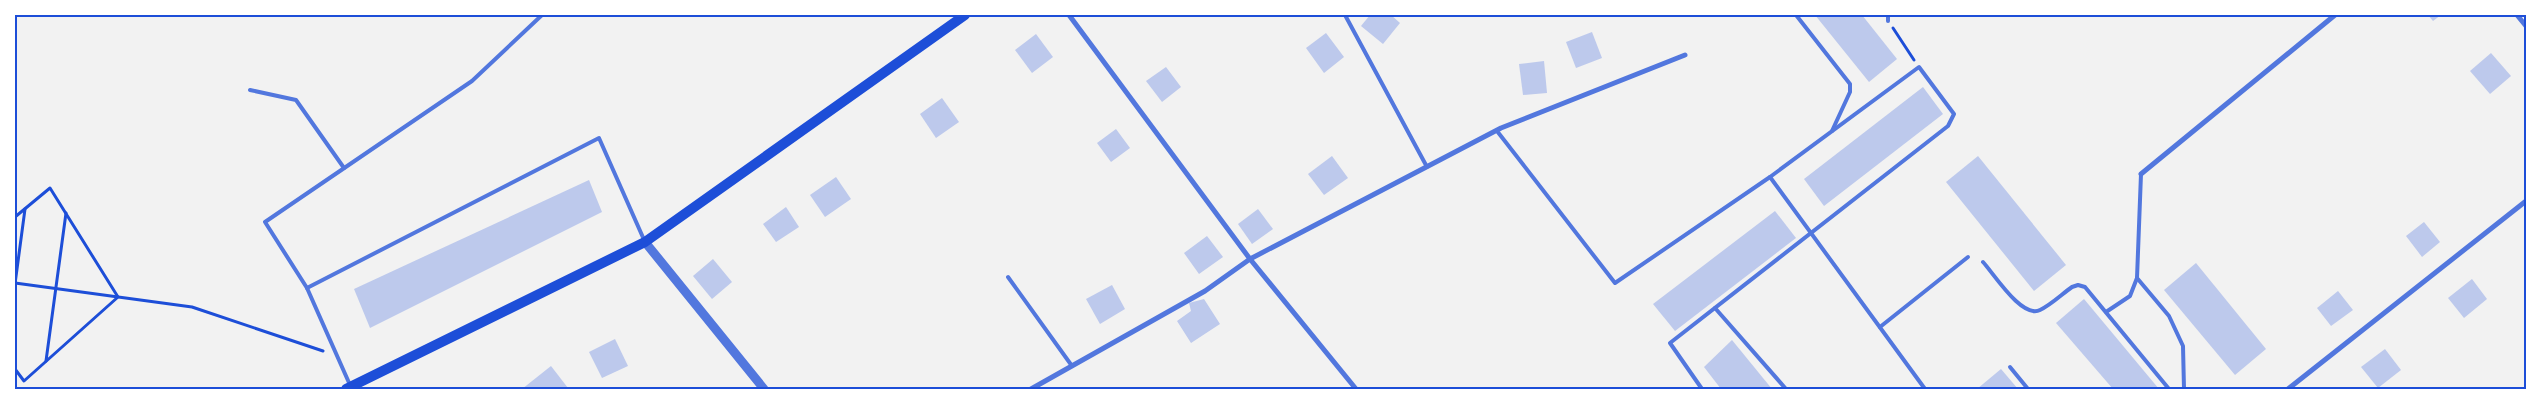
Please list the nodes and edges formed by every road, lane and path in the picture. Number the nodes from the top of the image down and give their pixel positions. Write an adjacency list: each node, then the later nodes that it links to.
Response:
1 (542, 15): 17 (lane)
2 (965, 15): 25 (main road)
3 (1069, 15): 27 (street)
4 (1345, 15): 16 (lane)
5 (1796, 15): 15 (lane)
6 (1888, 15): 9 (lane)
7 (2335, 15): 18 (street)
8 (2517, 15): 10 (street)
9 (1888, 20): 12 (path)
10 (2526, 26)
11 (1686, 55): 14 (street)
12 (1919, 67): 15 (lane); 24 (lane)
13 (250, 90): 17 (lane)
14 (1497, 131): 16 (street); 19 (lane)
15 (1831, 133): 19 (lane)
16 (1427, 167): 27 (street)
17 (344, 168): 32 (lane)
18 (2141, 174): 30 (lane)
19 (1770, 177): 24 (lane)
20 (2526, 201): 53 (street)
21 (26, 209): 22 (path); 23 (path); 31 (path)
22 (66, 213): 33 (path); 34 (path)
23 (15, 217)
24 (1811, 232): 35 (lane); 37 (lane)
25 (645, 242): 32 (lane); 43 (main road); 44 (street)
26 (1968, 257): 37 (lane)
27 (1250, 259): 40 (street); 46 (street)
28 (1983, 262): 36 (lane)
29 (1008, 277): 40 (lane)
30 (2137, 278): 36 (lane); 52 (lane)
31 (15, 284): 33 (path)
32 (308, 288): 38 (lane)
33 (55, 289): 34 (path); 39 (path)
34 (118, 297): 38 (path); 39 (path)
35 (1715, 308): 47 (lane); 48 (lane)
36 (2106, 312): 51 (lane)
37 (1880, 327): 49 (lane)
38 (338, 356): 43 (lane)
39 (45, 362): 42 (path)
40 (1072, 366): 45 (street)
41 (2010, 367): 50 (lane)
42 (15, 369)
43 (349, 388)
44 (764, 389)
45 (1031, 389)
46 (1356, 389)
47 (1702, 389)
48 (1786, 389)
49 (1925, 389)
50 (2028, 389)
51 (2169, 389)
52 (2184, 389)
53 (2288, 389)

